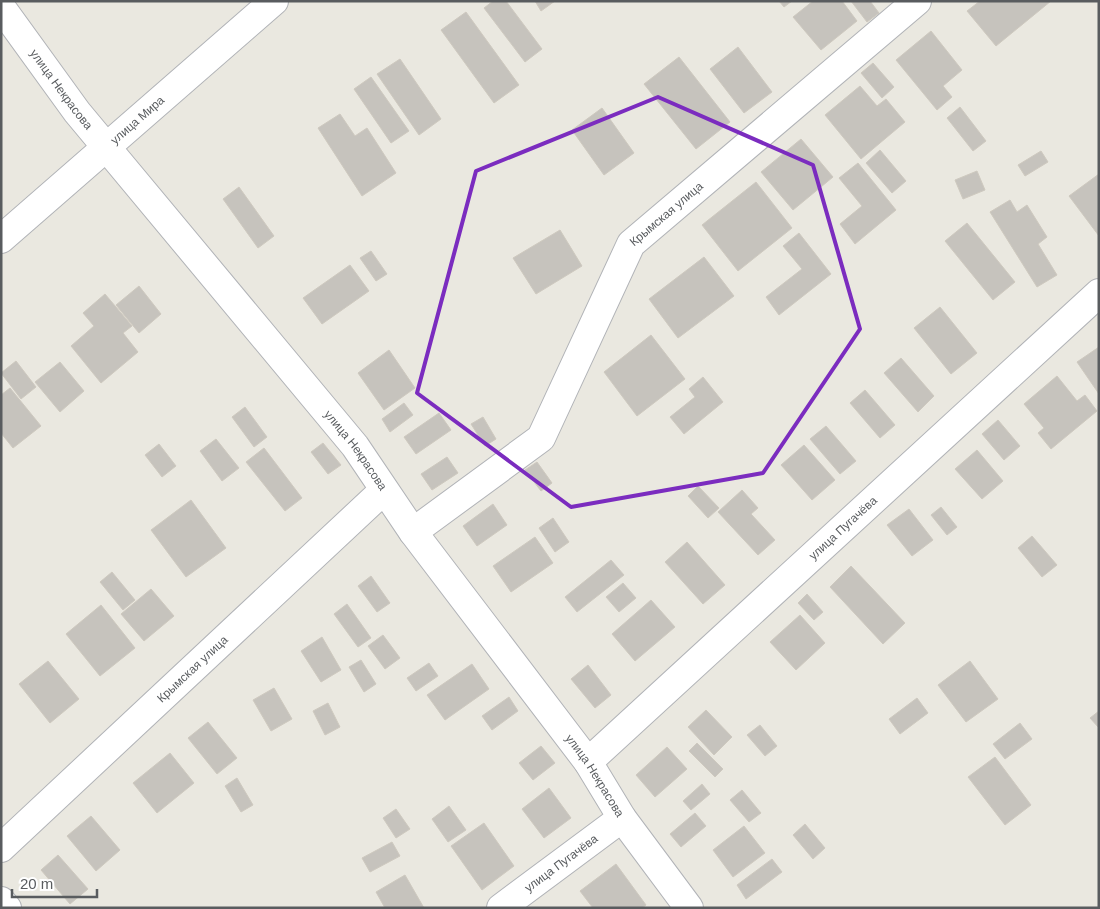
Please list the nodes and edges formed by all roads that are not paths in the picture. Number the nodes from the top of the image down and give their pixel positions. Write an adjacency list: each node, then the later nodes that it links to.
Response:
1 (274, 1): 4 (street, улица Мира)
2 (918, 1): 8 (street, Крымская улица)
3 (1, 8): 4 (street, улица Некрасова)
4 (107, 147): 5 (street, улица Мира); 7 (street, улица Некрасова)
5 (1, 239)
6 (1099, 293): 9 (street, улица Пугачёва)
7 (384, 490): 8 (street, улица Некрасова); 11 (street, Крымская улица)
8 (413, 532): 9 (street, улица Некрасова)
9 (588, 762): 10 (street, улица Некрасова)
10 (622, 818): 14 (street, улица Пугачёва); 15 (street, улица Некрасова)
11 (1, 848)
12 (1, 901): 13 (street)
13 (7, 908)
14 (501, 908)
15 (688, 908)

